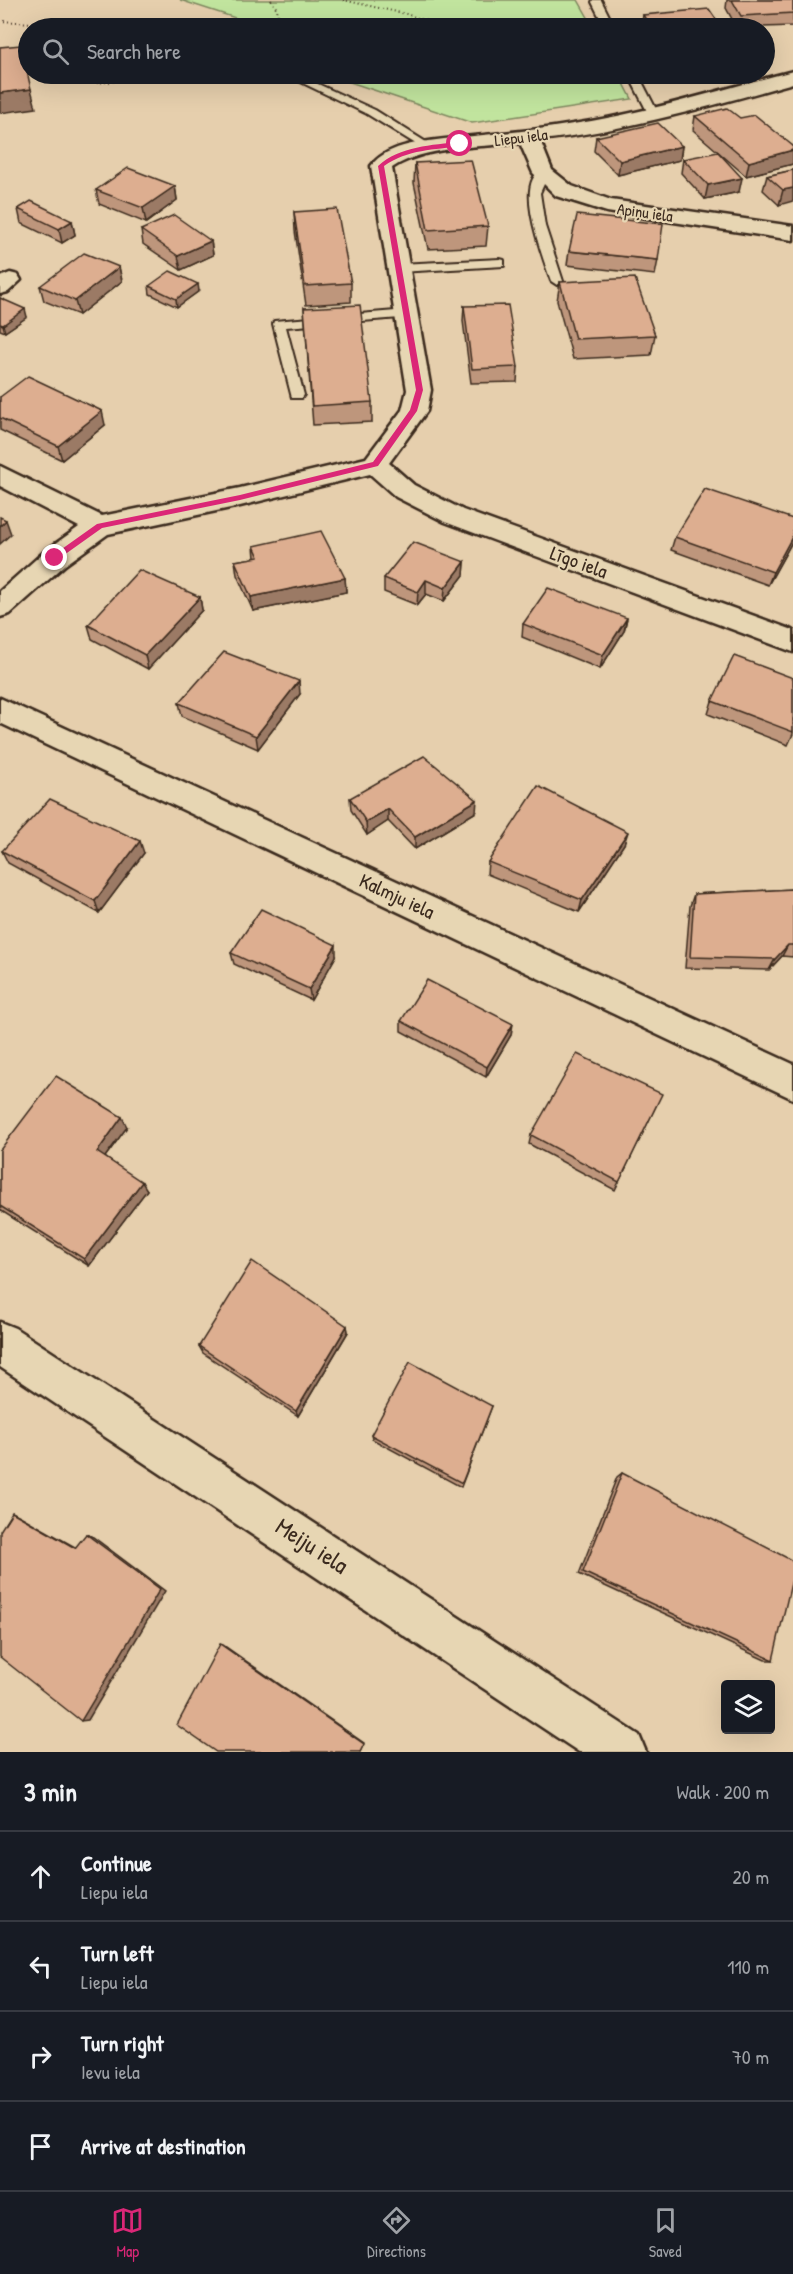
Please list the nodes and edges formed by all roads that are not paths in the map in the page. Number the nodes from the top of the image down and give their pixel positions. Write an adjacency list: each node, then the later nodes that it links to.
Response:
1 (597, 2): 2 (lane)
2 (605, 18)
3 (793, 77): 4 (street, Liepu iela)
4 (775, 83)
5 (311, 84): 10 (lane)
6 (638, 84): 8 (lane)
7 (772, 84): 8 (street, Liepu iela)
8 (653, 113): 9 (street, Liepu iela)
9 (528, 137): 10 (street, Liepu iela); 11 (street, Apiņu iela)
10 (428, 147): 14 (street, Liepu iela)
11 (543, 173): 12 (street, Apiņu iela); 15 (lane)
12 (793, 233)
13 (500, 263): 14 (lane)
14 (399, 268): 16 (street, Liepu iela)
15 (557, 281)
16 (408, 314): 17 (lane); 18 (street, Liepu iela)
17 (297, 395)
18 (375, 464): 20 (street); 22 (street, Līgo iela)
19 (0, 475): 20 (street)
20 (100, 526): 21 (street)
21 (0, 607)
22 (793, 641)
23 (0, 710): 24 (street, Kalmju iela)
24 (793, 1082)
25 (0, 1343): 26 (street, Meiju iela)
26 (622, 1752)

